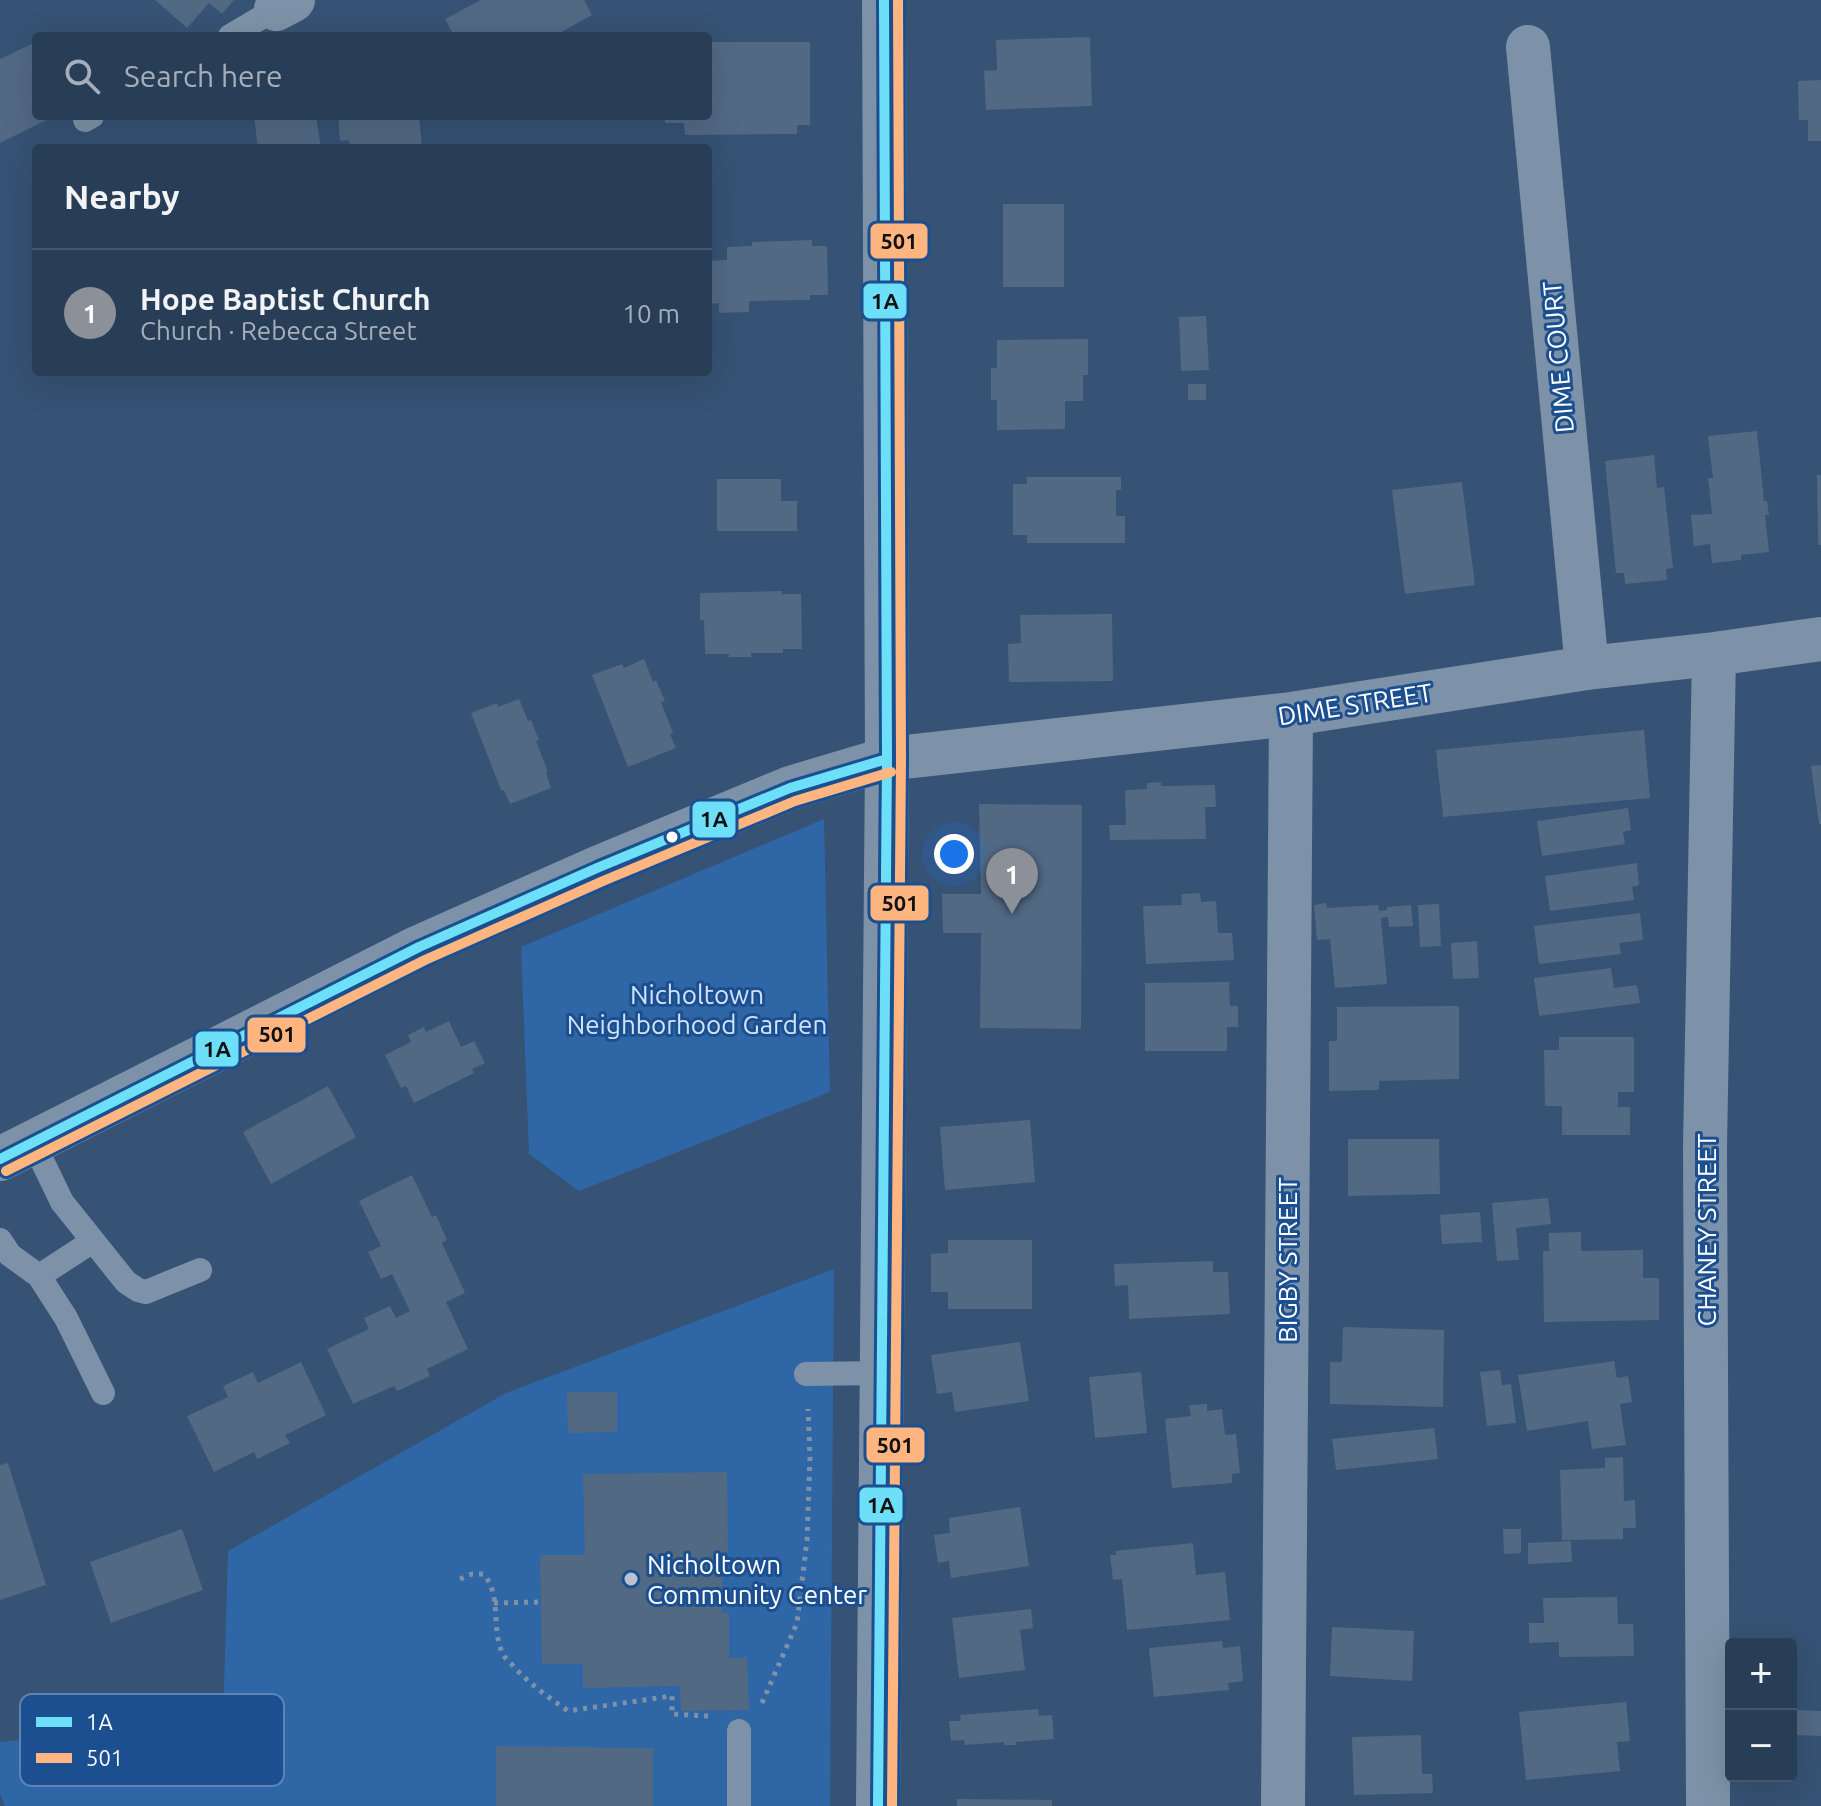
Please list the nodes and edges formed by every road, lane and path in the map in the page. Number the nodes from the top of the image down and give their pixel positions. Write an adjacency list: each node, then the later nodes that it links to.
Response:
1 (884, 0): 9 (street)
2 (285, 5): 3 (lane)
3 (237, 32)
4 (1528, 47): 7 (street, DIME COURT)
5 (1821, 639): 6 (street, DIME STREET)
6 (1714, 654): 7 (street, DIME STREET); 27 (street, CHANEY STREET)
7 (1587, 668): 8 (street, DIME STREET)
8 (1291, 714): 9 (street, DIME STREET); 26 (street, BIGBY STREET)
9 (887, 759): 10 (street, DIME STREET); 15 (street)
10 (16, 1151): 12 (lane)
11 (0, 1240): 14 (lane)
12 (93, 1241): 13 (lane); 14 (lane)
13 (200, 1270)
14 (39, 1276): 17 (lane)
15 (882, 1373): 16 (lane); 25 (street)
16 (806, 1374): 21 (path)
17 (103, 1393)
18 (460, 1579): 20 (path)
19 (541, 1602): 20 (path)
20 (494, 1603): 22 (path)
21 (758, 1714)
22 (710, 1716)
23 (739, 1731): 24 (lane)
24 (739, 1806)
25 (878, 1806)
26 (1283, 1806)
27 (1708, 1806)

